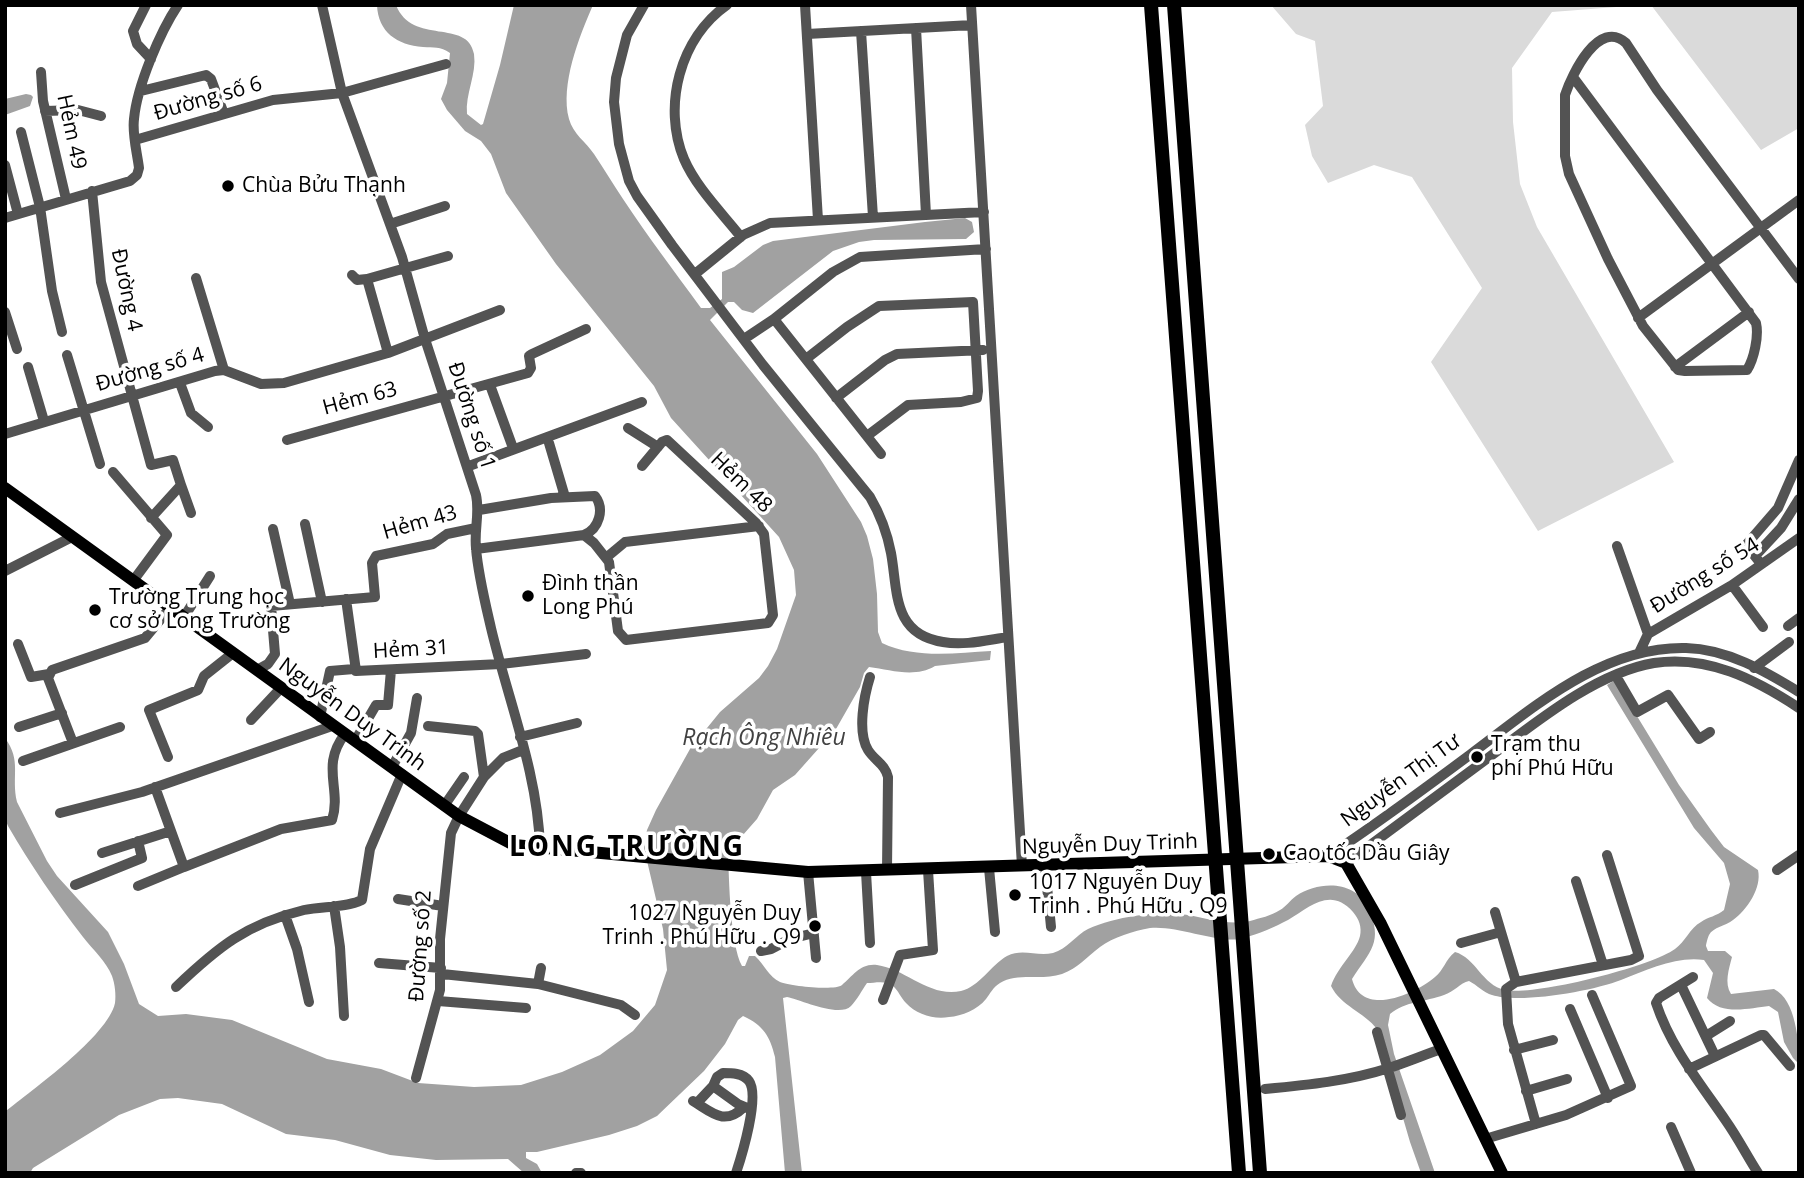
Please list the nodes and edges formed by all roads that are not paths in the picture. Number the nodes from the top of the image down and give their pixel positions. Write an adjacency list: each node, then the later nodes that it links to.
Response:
1 (146, 5): 14 (street)
2 (178, 5): 14 (street)
3 (322, 5): 19 (street, Đường số 1)
4 (644, 5): 44 (street)
5 (727, 5): 39 (street)
6 (805, 5): 13 (street)
7 (971, 5): 10 (street)
8 (1151, 5): 232 (highway)
9 (1174, 5): 233 (highway)
10 (972, 25): 11 (street); 31 (street)
11 (916, 28): 12 (street); 33 (street)
12 (861, 31): 13 (street); 34 (street)
13 (807, 34): 36 (street)
14 (151, 59): 18 (street)
15 (446, 64): 19 (street, Đường số 6)
16 (41, 72): 20 (street, Hẻm 49)
17 (1573, 77): 38 (street); 42 (street); 52 (street)
18 (141, 91): 21 (street); 24 (street)
19 (342, 93): 21 (street, Đường số 6); 37 (street, Đường số 1)
20 (45, 111): 22 (street); 27 (street, Hẻm 49)
21 (225, 114): 24 (street, Đường số 6)
22 (101, 116)
23 (22, 132): 29 (street)
24 (135, 140): 26 (street, Đường số 6)
25 (5, 165): 32 (street)
26 (92, 191): 27 (street, Đường số 6); 69 (street, Đường 4)
27 (66, 199): 29 (street, Đường số 6)
28 (1799, 201): 38 (street)
29 (40, 206): 32 (street, Đường số 6); 55 (street)
30 (445, 206): 37 (street)
31 (984, 212): 33 (street); 40 (street)
32 (18, 214): 35 (street, Đường số 6)
33 (926, 215): 34 (street)
34 (873, 217): 36 (street)
35 (5, 218)
36 (818, 220): 39 (street)
37 (390, 223): 43 (street, Đường số 1)
38 (1760, 227): 42 (street); 48 (street)
39 (741, 237): 44 (street)
40 (986, 249): 53 (street); 60 (street)
41 (449, 256): 43 (street)
42 (1712, 263): 51 (street); 52 (street)
43 (406, 270): 47 (street); 56 (street, Đường số 1)
44 (695, 274): 57 (street)
45 (352, 275): 47 (street)
46 (196, 278): 66 (street)
47 (367, 279): 61 (street)
48 (1799, 279)
49 (500, 310): 56 (street, Đường số 4)
50 (5, 312): 58 (street)
51 (1749, 312): 65 (street); 65 (street)
52 (1639, 318): 65 (street)
53 (774, 319): 57 (street); 63 (street)
54 (586, 329): 68 (street, Hẻm 63)
55 (62, 332)
56 (425, 339): 61 (street, Đường số 4); 70 (street, Đường số 1)
57 (744, 339): 121 (street)
58 (17, 349)
59 (977, 350): 60 (street); 63 (street); 71 (street); 78 (street)
60 (992, 350): 121 (street)
61 (388, 353): 66 (street, Đường số 4)
62 (67, 355): 73 (street)
63 (806, 359): 71 (street)
64 (28, 367): 74 (street)
65 (1675, 367)
66 (224, 370): 67 (street, Đường số 4)
67 (180, 383): 69 (street, Đường số 4); 75 (street)
68 (490, 385): 70 (street, Hẻm 63); 82 (street)
69 (133, 395): 73 (street, Đường số 4); 89 (street, Đường 4)
70 (444, 397): 79 (street, Hẻm 63); 86 (street, Đường số 1)
71 (836, 398): 78 (street)
72 (642, 402): 82 (street)
73 (83, 409): 74 (street, Đường số 4); 85 (street)
74 (44, 421): 77 (street, Đường số 4)
75 (208, 427)
76 (628, 428): 81 (street)
77 (5, 433)
78 (867, 436): 83 (street)
79 (287, 440)
80 (550, 443): 91 (street)
81 (658, 447): 87 (street); 97 (street, Hẻm 48)
82 (513, 448): 86 (street)
83 (881, 454)
84 (1799, 460): 107 (street)
85 (100, 464)
86 (469, 466): 93 (street, Đường số 1)
87 (642, 466)
88 (113, 472): 95 (street)
89 (181, 485): 94 (street); 95 (street)
90 (5, 488): 101 (main road, Nguyễn Duy Trinh)
91 (565, 497): 93 (street); 100 (street)
92 (1799, 499): 107 (street)
93 (479, 510): 99 (street, Đường số 1)
94 (191, 513)
95 (151, 518): 110 (street)
96 (305, 524): 113 (street)
97 (758, 526): 106 (street); 106 (street, Hẻm 48)
98 (273, 528): 114 (street)
99 (476, 528): 104 (street, Đường số 1); 112 (street, Hẻm 43)
100 (584, 535): 104 (street); 106 (street)
101 (72, 537): 108 (street); 110 (main road, Nguyễn Duy Trinh)
102 (1795, 541): 105 (street); 107 (street, Đường số 54)
103 (1617, 547): 120 (street)
104 (476, 549): 127 (street, Đường số 1)
105 (1799, 554)
106 (607, 557)
107 (1758, 560): 111 (street, Đường số 54)
108 (5, 571)
109 (210, 576): 116 (street)
110 (133, 582): 115 (main road, Nguyễn Duy Trinh)
111 (1732, 585): 119 (street); 120 (street, Đường số 54)
112 (346, 599): 113 (street); 129 (street, Hẻm 31)
113 (322, 602): 114 (street)
114 (290, 604): 130 (street)
115 (170, 608): 116 (main road, Nguyễn Duy Trinh); 132 (street)
116 (184, 617): 124 (main road, Nguyễn Duy Trinh)
117 (1799, 618): 118 (street)
118 (1788, 625)
119 (1763, 627)
120 (1648, 634): 125 (street, Đường số 54)
121 (1008, 637): 169 (street)
122 (1789, 642): 128 (street)
123 (18, 644): 132 (street)
124 (233, 653): 130 (main road, Nguyễn Duy Trinh); 152 (street)
125 (1639, 653): 128 (street, Nguyễn Thị Tư); 167 (street, Nguyễn Thị Tư)
126 (586, 654): 127 (street, Hẻm 31)
127 (501, 663): 131 (street, Hẻm 31); 148 (street, Đường số 1)
128 (1754, 668): 136 (street, Nguyễn Thị Tư)
129 (354, 669): 131 (street, Hẻm 31); 140 (street)
130 (257, 670): 135 (main road, Nguyễn Duy Trinh)
131 (391, 670): 149 (street)
132 (49, 674): 139 (street)
133 (1616, 676): 138 (street, Nguyễn Thị Tư); 147 (street); 168 (street, Nguyễn Thị Tư)
134 (870, 677): 173 (street)
135 (281, 688): 140 (main road, Nguyễn Duy Trinh); 141 (street)
136 (1799, 692)
137 (417, 698): 154 (street)
138 (1799, 708)
139 (62, 713): 145 (street); 150 (street)
140 (320, 717): 143 (main road, Nguyễn Duy Trinh)
141 (251, 720)
142 (577, 723): 148 (street)
143 (332, 726): 149 (main road, Nguyễn Duy Trinh); 157 (street)
144 (428, 726): 156 (street)
145 (19, 727)
146 (120, 727): 150 (street)
147 (1710, 732)
148 (520, 737): 151 (street, Đường số 1)
149 (350, 738): 154 (main road, Nguyễn Duy Trinh); 171 (street)
150 (73, 743): 153 (street)
151 (523, 750): 156 (street, Đường số 2); 163 (street, Đường số 1)
152 (167, 757)
153 (23, 761)
154 (397, 771): 158 (main road, Nguyễn Duy Trinh); 182 (street)
155 (464, 777): 158 (street)
156 (484, 777): 160 (street, Đường số 2)
157 (155, 787): 159 (street); 161 (street)
158 (444, 806): 160 (main road, Nguyễn Duy Trinh)
159 (60, 813)
160 (458, 817): 163 (main road, Nguyễn Duy Trinh); 183 (street, Đường số 2)
161 (171, 831): 162 (street); 171 (street)
162 (138, 841): 164 (street); 179 (street)
163 (540, 848): 176 (main road, Nguyễn Duy Trinh)
164 (102, 853)
165 (1607, 855): 195 (street)
166 (1799, 855): 175 (street)
167 (1328, 856): 168 (main road, Nguyễn Duy Trinh); 170 (main road, Nguyễn Duy Trinh)
168 (1346, 863): 215 (main road)
169 (1022, 866): 170 (main road, Nguyễn Duy Trinh); 172 (main road, Nguyễn Duy Trinh)
170 (1045, 866): 186 (street)
171 (184, 867): 180 (street)
172 (989, 868): 174 (main road, Nguyễn Duy Trinh); 187 (street)
173 (887, 870): 174 (main road, Nguyễn Duy Trinh); 177 (main road, Nguyễn Duy Trinh)
174 (928, 870): 204 (street)
175 (1777, 870)
176 (807, 872): 177 (main road, Nguyễn Duy Trinh); 189 (street)
177 (866, 872): 190 (street)
178 (1576, 881): 195 (street)
179 (75, 885)
180 (138, 886)
181 (398, 899): 183 (street)
182 (334, 906): 185 (street); 210 (street)
183 (443, 906): 197 (street, Đường số 2)
184 (1495, 912): 188 (street)
185 (285, 915): 202 (street); 206 (street)
186 (1051, 927)
187 (995, 932)
188 (1501, 932): 191 (street); 199 (street)
189 (814, 933): 192 (street); 193 (street)
190 (870, 943)
191 (1461, 943)
192 (761, 951)
193 (816, 958)
194 (379, 963): 197 (street)
195 (1603, 965): 199 (street)
196 (541, 968): 200 (street)
197 (442, 971): 200 (street); 205 (street, Đường số 2)
198 (1693, 977): 201 (street)
199 (1516, 982): 216 (street)
200 (538, 984): 209 (street)
201 (1681, 985): 213 (street); 220 (street)
202 (176, 987)
203 (1592, 995): 226 (street)
204 (883, 1000)
205 (438, 1001): 207 (street); 221 (street, Đường số 2)
206 (309, 1002)
207 (526, 1008)
208 (1570, 1009): 226 (street)
209 (635, 1015)
210 (344, 1016)
211 (1730, 1021): 213 (street)
212 (1377, 1032): 219 (street)
213 (1706, 1036): 217 (street)
214 (1553, 1040): 216 (street)
215 (1441, 1049): 219 (street); 231 (main road)
216 (1514, 1050): 225 (street)
217 (1715, 1056): 218 (street); 220 (street)
218 (1790, 1066)
219 (1388, 1068): 224 (street); 228 (street)
220 (1689, 1069): 237 (street)
221 (416, 1078)
222 (1567, 1079): 225 (street)
223 (713, 1086): 227 (street); 227 (street); 227 (street)
224 (1265, 1089)
225 (1526, 1091): 229 (street)
226 (1608, 1098): 229 (street)
227 (747, 1108): 234 (street)
228 (1401, 1115)
229 (1536, 1124): 231 (street)
230 (1671, 1127): 236 (street)
231 (1485, 1139): 235 (main road)
232 (1239, 1170)
233 (1260, 1170)
234 (736, 1173)
235 (1502, 1173)
236 (1692, 1173)
237 (1758, 1173)

